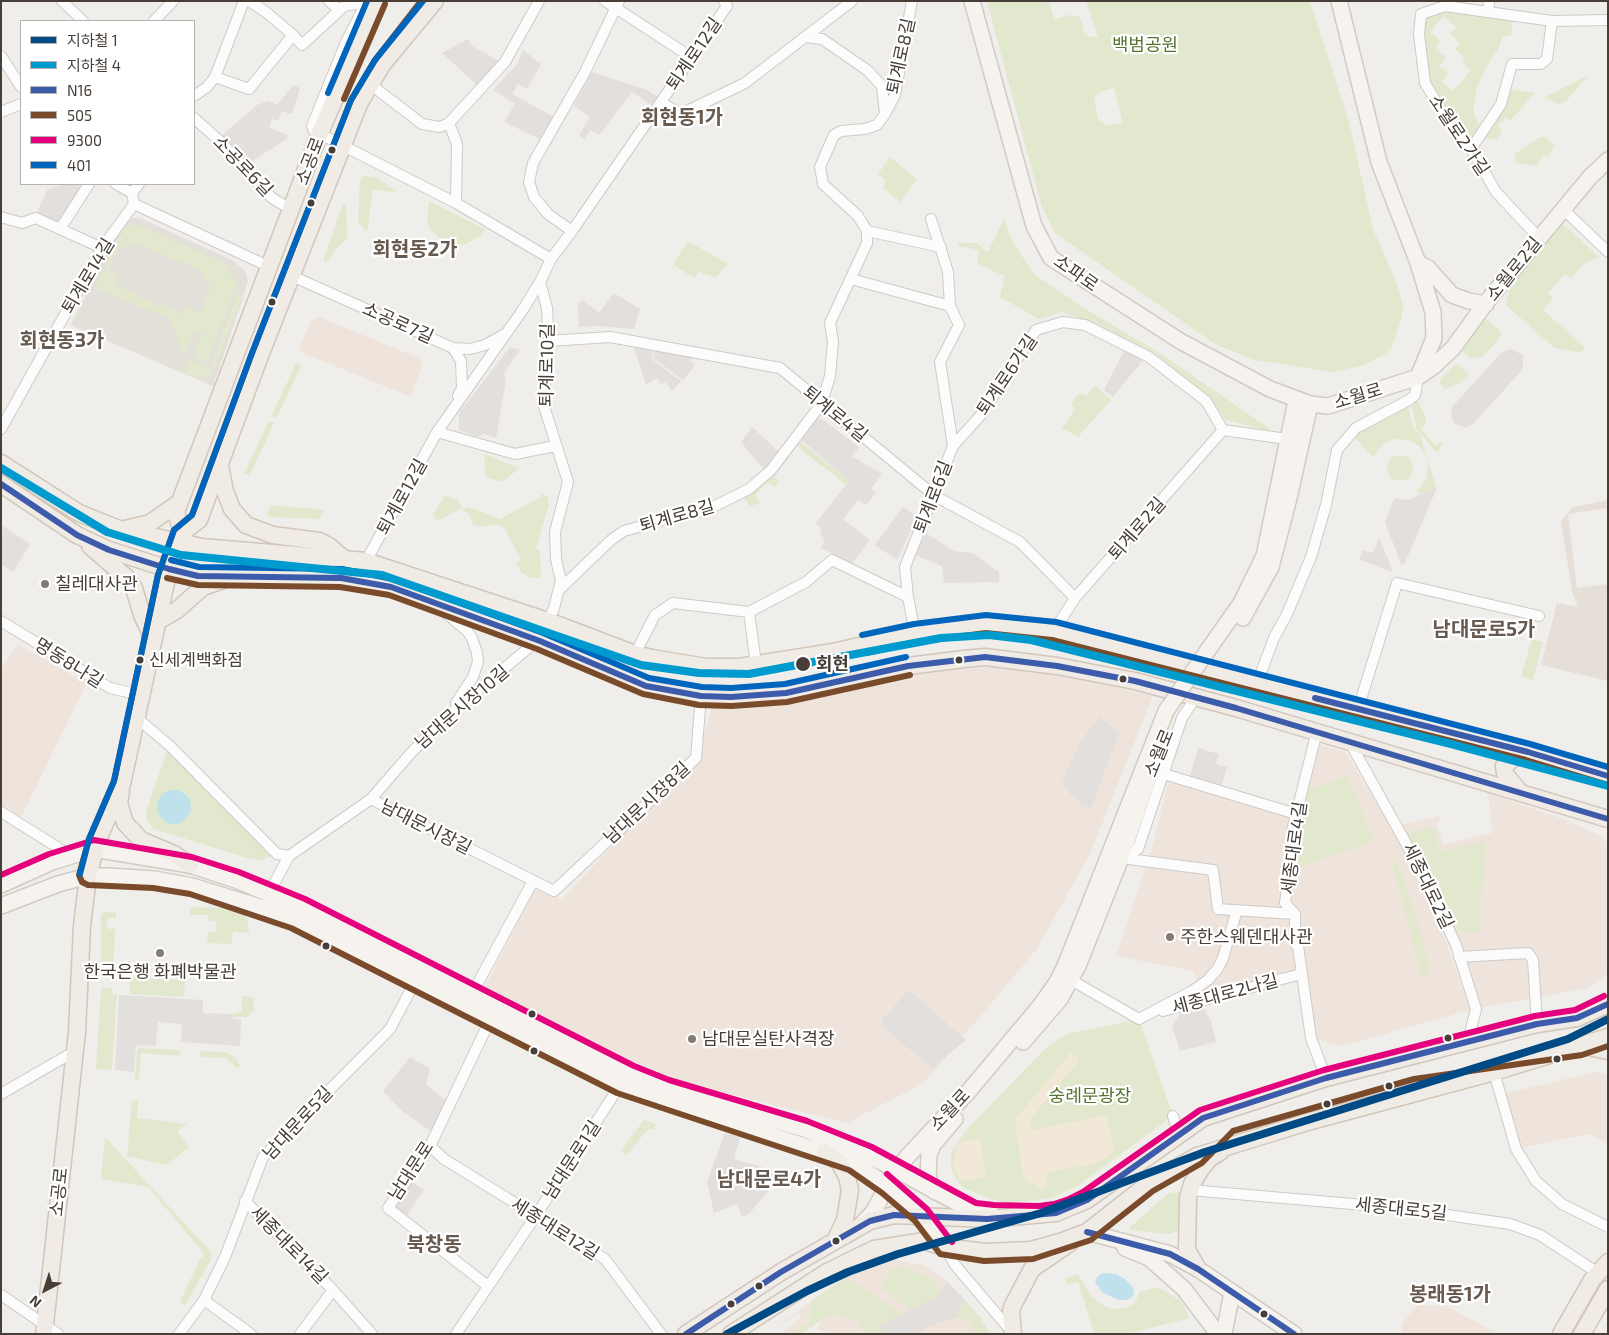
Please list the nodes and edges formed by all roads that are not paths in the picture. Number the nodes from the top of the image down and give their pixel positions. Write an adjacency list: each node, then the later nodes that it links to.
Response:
1 (62, 1): 19 (street)
2 (173, 1): 20 (street)
3 (244, 1): 27 (street)
4 (249, 1): 23 (street)
5 (329, 1): 17 (street)
6 (539, 1): 36 (street)
7 (605, 1): 16 (street)
8 (724, 1): 26 (street, 퇴계로12길)
9 (852, 1): 24 (street)
10 (912, 1): 34 (street, 퇴계로8길)
11 (972, 1): 71 (main road, 소파로)
12 (1339, 1): 59 (main road)
13 (1489, 1): 18 (street)
14 (370, 2): 17 (street); 37 (main road, 소공로)
15 (431, 4): 29 (main road, 소공로)
16 (618, 5): 26 (street); 52 (street)
17 (339, 10): 23 (street)
18 (1488, 12): 22 (street); 39 (street, 소월로2가길)
19 (82, 20)
20 (155, 20)
21 (1608, 20): 22 (street)
22 (1552, 21): 39 (street)
23 (293, 35): 27 (street)
24 (805, 37): 31 (street); 34 (street)
25 (1, 56): 28 (street)
26 (691, 57): 31 (street, 퇴계로12길)
27 (215, 77): 30 (street)
28 (20, 84)
29 (370, 84): 36 (street); 38 (main road, 소공로)
30 (195, 95)
31 (662, 103): 52 (street, 퇴계로12길)
32 (20, 104): 33 (street)
33 (1, 112)
34 (885, 114): 53 (street, 퇴계로8길)
35 (195, 120): 47 (street, 소공로6길)
36 (449, 123): 45 (street)
37 (319, 135): 38 (street); 47 (main road, 소공로)
38 (341, 146): 45 (street); 61 (main road, 소공로)
39 (1471, 149): 54 (street, 소월로2가길)
40 (1608, 160): 48 (main road, 소월로2길)
41 (88, 185): 51 (street)
42 (118, 185): 44 (street)
43 (138, 185): 44 (street)
44 (132, 193): 46 (street)
45 (456, 203): 58 (street)
46 (134, 204): 56 (street, 퇴계로14길); 60 (street)
47 (292, 210): 60 (main road, 소공로)
48 (1563, 210): 54 (main road, 소월로2길); 57 (street)
49 (1, 217): 51 (street)
50 (932, 219): 55 (street, 퇴계로6길)
51 (60, 229): 56 (street)
52 (572, 231): 58 (street, 퇴계로12길)
53 (867, 232): 55 (street); 62 (street, 퇴계로8길)
54 (1539, 238): 64 (main road, 소월로2길)
55 (942, 247): 65 (street, 퇴계로6길)
56 (102, 248): 72 (street, 퇴계로14길)
57 (1608, 252)
58 (551, 259): 63 (street, 퇴계로12길)
59 (1418, 263): 64 (main road); 69 (main road)
60 (270, 266): 79 (main road, 소공로)
61 (292, 276): 68 (street, 소공로7길); 80 (main road, 소공로)
62 (851, 279): 65 (street); 70 (street, 퇴계로8길)
63 (540, 282): 66 (street, 퇴계로12길); 67 (street, 퇴계로10길)
64 (1486, 304): 69 (main road, 소월로2길)
65 (950, 306): 77 (street, 퇴계로6길)
66 (506, 333): 68 (street, 소공로7길); 74 (street, 퇴계로12길)
67 (549, 341): 70 (street, 퇴계로4길); 76 (street, 퇴계로10길)
68 (452, 348): 74 (street, 퇴계로12길)
69 (1418, 377): 71 (main road, 소월로); 108 (street)
70 (822, 403): 82 (street, 퇴계로4길); 93 (street, 퇴계로8길)
71 (1303, 403): 75 (main road, 소월로)
72 (1, 429)
73 (1223, 430): 75 (street); 77 (street, 퇴계로6가길); 95 (street, 퇴계로2길)
74 (437, 432): 76 (street); 90 (street, 퇴계로12길)
75 (1293, 439): 113 (main road, 소월로)
76 (555, 446): 93 (street, 퇴계로10길)
77 (953, 446): 82 (street, 퇴계로6길)
78 (1, 463): 85 (main road)
79 (196, 464): 83 (main road, 소공로); 84 (main road)
80 (220, 466): 84 (main road, 소공로); 89 (main road)
81 (1, 484): 86 (main road)
82 (935, 496): 94 (street, 퇴계로6길); 95 (street, 퇴계로4길)
83 (180, 502): 85 (main road); 87 (main road, 소공로)
84 (202, 513): 87 (main road, 소공로)
85 (119, 529): 87 (main road)
86 (77, 535): 91 (main road); 104 (main road)
87 (180, 538): 88 (main road); 91 (main road, 소공로)
88 (290, 554): 89 (main road); 92 (main road)
89 (344, 558): 90 (main road)
90 (366, 561): 101 (main road)
91 (169, 569): 92 (main road); 100 (main road, 소공로)
92 (244, 577): 96 (main road); 100 (main road)
93 (560, 589): 101 (street, 퇴계로10길)
94 (908, 597): 97 (street); 103 (street, 퇴계로6길)
95 (1075, 598): 102 (street, 퇴계로2길)
96 (431, 601): 105 (main road); 114 (street)
97 (749, 612): 106 (street); 107 (street)
98 (1539, 616): 112 (street)
99 (1, 621): 109 (street, 명동8나길)
100 (158, 621): 104 (main road, 소공로)
101 (548, 621): 105 (street, 퇴계로10길); 106 (main road)
102 (1054, 631): 103 (main road); 108 (main road)
103 (915, 633): 107 (main road)
104 (154, 639): 109 (main road, 소공로)
105 (539, 640): 110 (main road); 114 (street, 남대문시장10길)
106 (635, 654): 107 (main road)
107 (756, 664)
108 (1257, 683): 112 (main road)
109 (141, 695): 115 (main road, 소공로)
110 (701, 696): 111 (main road); 135 (street, 남대문시장8길)
111 (1196, 697): 116 (main road); 119 (street, 소월로)
112 (1358, 709): 118 (main road)
113 (1171, 712): 130 (main road, 소월로); 164 (main road, 소월로)
114 (447, 716): 123 (street, 남대문시장10길)
115 (137, 718): 121 (main road, 소공로); 129 (street)
116 (1317, 731): 117 (main road); 125 (street, 세종대로4길)
117 (1349, 741): 122 (main road); 141 (street, 세종대로2길)
118 (1528, 752): 120 (main road); 122 (main road)
119 (1164, 774): 125 (street, 소월로); 130 (street, 소월로)
120 (1608, 776)
121 (122, 784): 127 (main road, 소공로); 131 (main road)
122 (1519, 791): 126 (main road)
123 (371, 800): 129 (street, 남대문시장길); 133 (street, 남대문시장길)
124 (1, 812): 128 (street)
125 (1296, 814): 139 (street, 세종대로4길)
126 (1608, 819)
127 (94, 849): 128 (main road); 131 (main road); 132 (main road, 소공로)
128 (70, 855): 134 (main road)
129 (289, 856): 136 (street, 남대문시장길)
130 (1121, 858): 138 (street); 143 (main road, 소월로)
131 (190, 865): 136 (main road)
132 (88, 876): 137 (main road); 140 (main road); 153 (main road, 소공로)
133 (533, 881): 135 (street, 남대문시장길); 145 (street)
134 (1, 885)
135 (554, 891)
136 (270, 893): 140 (main road)
137 (1, 906)
138 (1237, 910): 139 (street); 147 (street)
139 (1294, 914): 142 (street, 세종대로4길)
140 (382, 957): 144 (main road); 145 (main road)
141 (1459, 957): 149 (street); 151 (street, 세종대로2길)
142 (1301, 974): 147 (street, 세종대로2나길); 156 (street, 세종대로4길)
143 (1071, 980): 147 (street); 167 (main road, 소월로)
144 (415, 982): 148 (main road); 168 (street, 남대문로5길)
145 (472, 994): 164 (main road)
146 (1608, 1004): 149 (main road)
147 (1150, 1014)
148 (490, 1020): 157 (main road); 162 (street, 남대문로)
149 (1536, 1024): 151 (main road)
150 (1608, 1037): 152 (main road)
151 (1468, 1041): 156 (main road)
152 (1580, 1046): 154 (main road); 155 (main road)
153 (75, 1051): 158 (street); 187 (main road, 소공로)
154 (1608, 1051)
155 (1494, 1072): 161 (main road); 172 (street)
156 (1326, 1078): 160 (main road)
157 (620, 1085): 163 (main road); 171 (street, 남대문로1길)
158 (1, 1094)
159 (1173, 1116): 160 (street)
160 (1179, 1134): 170 (main road)
161 (1236, 1145): 166 (main road); 174 (main road)
162 (430, 1146): 171 (street, 세종대로12길); 180 (street, 남대문로)
163 (825, 1152): 165 (main road); 175 (main road)
164 (895, 1171): 165 (main road, 소월로); 167 (main road)
165 (887, 1186): 169 (main road); 173 (main road)
166 (1190, 1190): 177 (street, 세종대로5길); 178 (main road)
167 (935, 1192): 170 (main road)
168 (245, 1201): 182 (street, 세종대로14길); 186 (street, 남대문로5길)
169 (921, 1215): 170 (main road); 173 (main road); 176 (main road)
170 (1022, 1215)
171 (535, 1217): 180 (street, 남대문로1길); 194 (street, 세종대로12길)
172 (1608, 1227)
173 (857, 1229): 175 (main road)
174 (1086, 1232): 176 (main road); 178 (main road); 188 (main road); 197 (main road)
175 (836, 1239): 179 (main road)
176 (944, 1247): 183 (main road); 188 (street)
177 (1603, 1268): 200 (main road)
178 (1198, 1269): 184 (main road)
179 (781, 1272): 183 (main road); 195 (main road)
180 (488, 1286): 193 (street, 남대문로1길)
181 (1608, 1289): 201 (main road)
182 (333, 1290): 191 (street, 세종대로14길); 192 (street, 세종대로14길)
183 (797, 1292): 196 (main road)
184 (1232, 1292): 198 (main road); 199 (main road)
185 (1, 1295): 187 (street)
186 (204, 1300): 189 (street, 남대문로5길); 190 (street)
187 (49, 1331)
188 (1013, 1333)
189 (180, 1334)
190 (251, 1334)
191 (300, 1334)
192 (372, 1334)
193 (456, 1334)
194 (661, 1334)
195 (686, 1334)
196 (731, 1334)
197 (1218, 1334)
198 (1224, 1334)
199 (1294, 1334)
200 (1561, 1334)
201 (1582, 1334)

